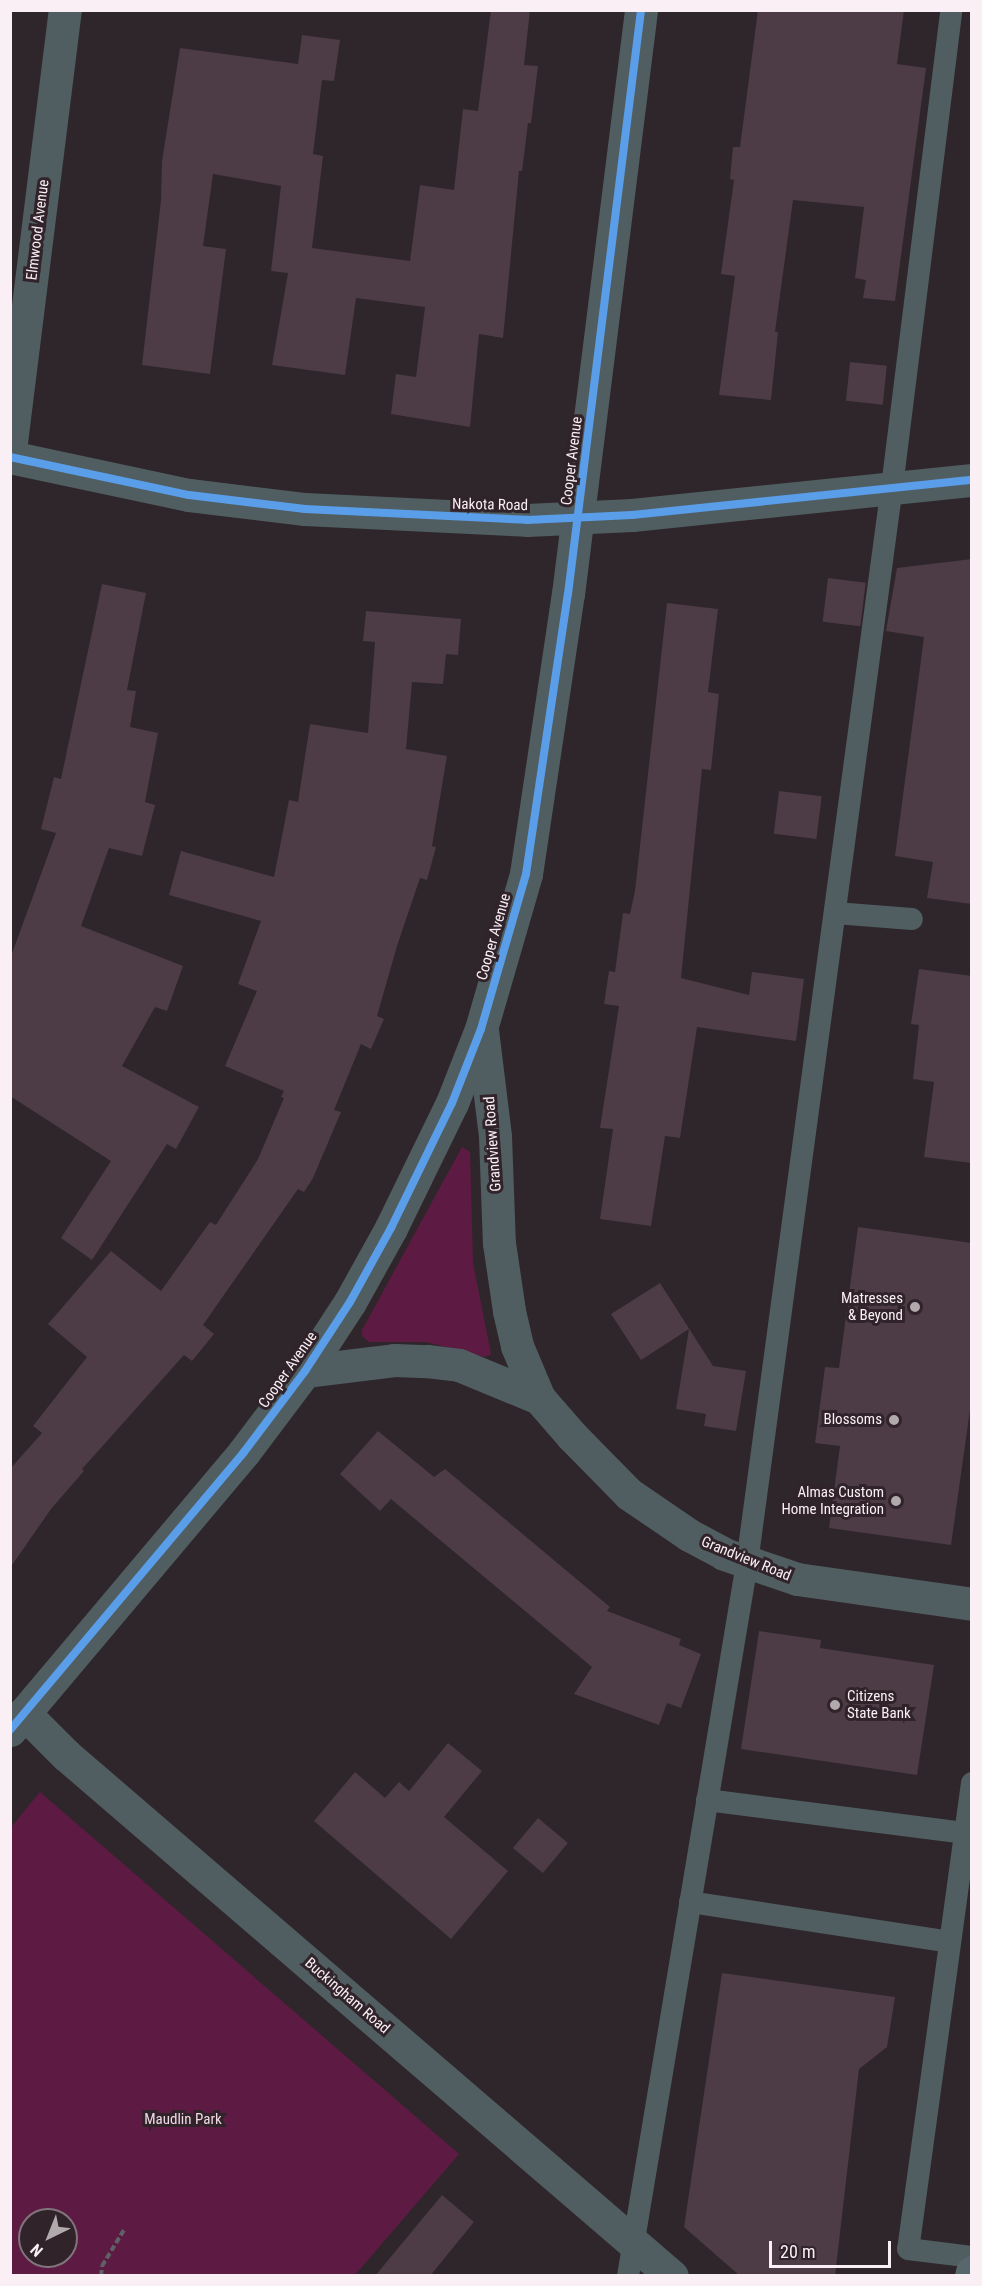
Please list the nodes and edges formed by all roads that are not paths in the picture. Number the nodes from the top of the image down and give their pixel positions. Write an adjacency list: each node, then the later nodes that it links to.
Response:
1 (65, 10): 4 (street, Elmwood Avenue)
2 (641, 10): 8 (street, Cooper Avenue)
3 (951, 10): 7 (lane)
4 (10, 450)
5 (10, 457): 8 (street, Nakota Road)
6 (972, 480): 7 (street, Nakota Road)
7 (892, 487): 8 (street, Nakota Road); 9 (lane)
8 (578, 519): 11 (street, Cooper Avenue)
9 (835, 913): 10 (lane); 14 (lane)
10 (912, 919)
11 (481, 1029): 12 (street, Cooper Avenue); 13 (street, Grandview Road)
12 (305, 1371): 13 (street, Grandview Road); 16 (street, Cooper Avenue)
13 (539, 1398): 14 (street, Grandview Road)
14 (747, 1563): 15 (street, Grandview Road); 18 (lane)
15 (972, 1604)
16 (17, 1722): 22 (street, Buckingham Road)
17 (972, 1783): 19 (lane)
18 (707, 1800): 19 (lane); 20 (lane)
19 (968, 1833): 21 (lane)
20 (690, 1902): 21 (lane); 22 (lane)
21 (950, 1942): 23 (lane)
22 (633, 2241): 24 (lane); 25 (street, Buckingham Road)
23 (972, 2257)
24 (628, 2276)
25 (672, 2276)

